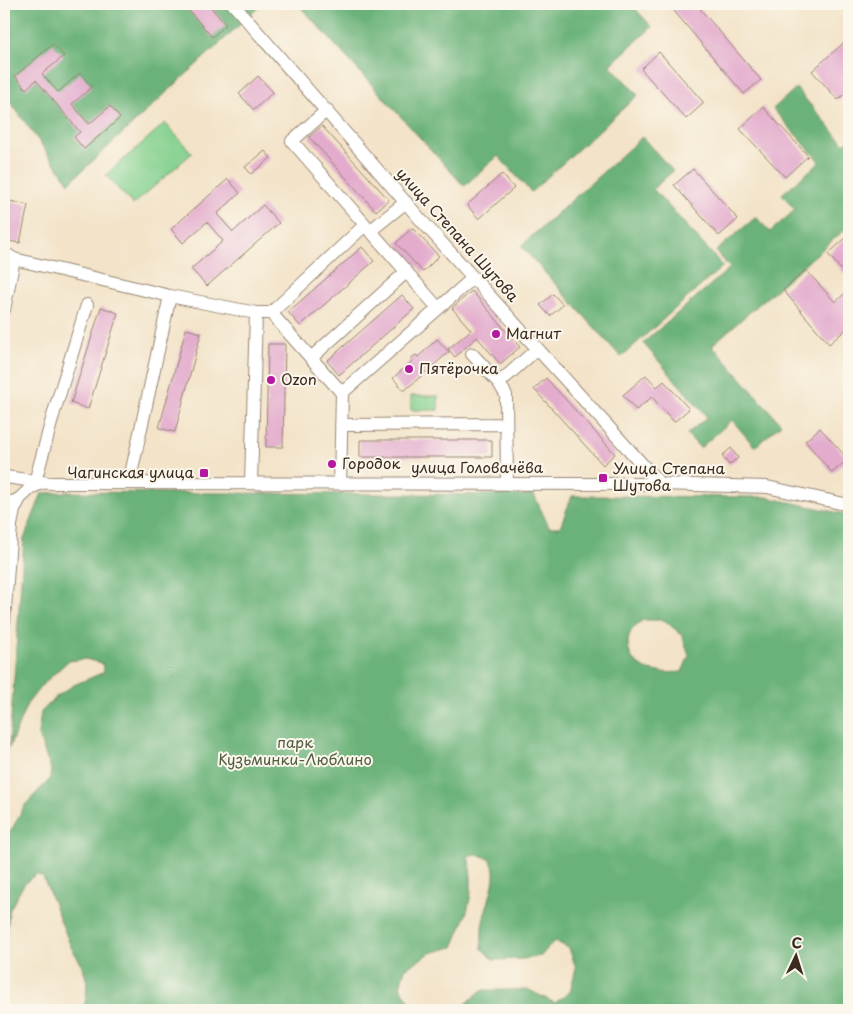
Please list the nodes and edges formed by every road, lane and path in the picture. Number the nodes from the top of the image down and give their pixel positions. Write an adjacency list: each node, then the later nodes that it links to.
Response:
1 (233, 4): 2 (street, улица Степана Шутова)
2 (327, 110): 3 (street, улица Степана Шутова); 4 (street)
3 (406, 202): 4 (street); 7 (street, улица Степана Шутова)
4 (368, 228): 6 (street); 13 (street)
5 (9, 256): 8 (street); 11 (street)
6 (406, 272): 10 (street); 16 (street)
7 (473, 278): 10 (street); 14 (street, улица Степана Шутова)
8 (170, 296): 12 (street); 23 (street)
9 (87, 306): 22 (street)
10 (438, 308): 18 (street)
11 (4, 310)
12 (256, 313): 13 (street); 24 (street)
13 (271, 313): 16 (street)
14 (537, 349): 17 (street); 27 (street, улица Степана Шутова)
15 (472, 354): 17 (street)
16 (311, 358): 18 (street)
17 (499, 384): 19 (street)
18 (342, 393): 20 (street)
19 (506, 424): 20 (street); 26 (street)
20 (342, 426): 25 (street)
21 (8, 478): 22 (street, улица Головачёва); 28 (street)
22 (39, 483): 23 (street, улица Головачёва); 28 (street)
23 (129, 483): 24 (street, улица Головачёва)
24 (252, 484): 25 (street, улица Головачёва)
25 (340, 484): 26 (street, улица Головачёва)
26 (507, 484): 27 (street, улица Головачёва)
27 (660, 484): 30 (street, улица Головачёва)
28 (20, 498): 29 (street); 31 (street)
29 (4, 501): 31 (street)
30 (849, 505)
31 (10, 525): 32 (street)
32 (4, 622)

